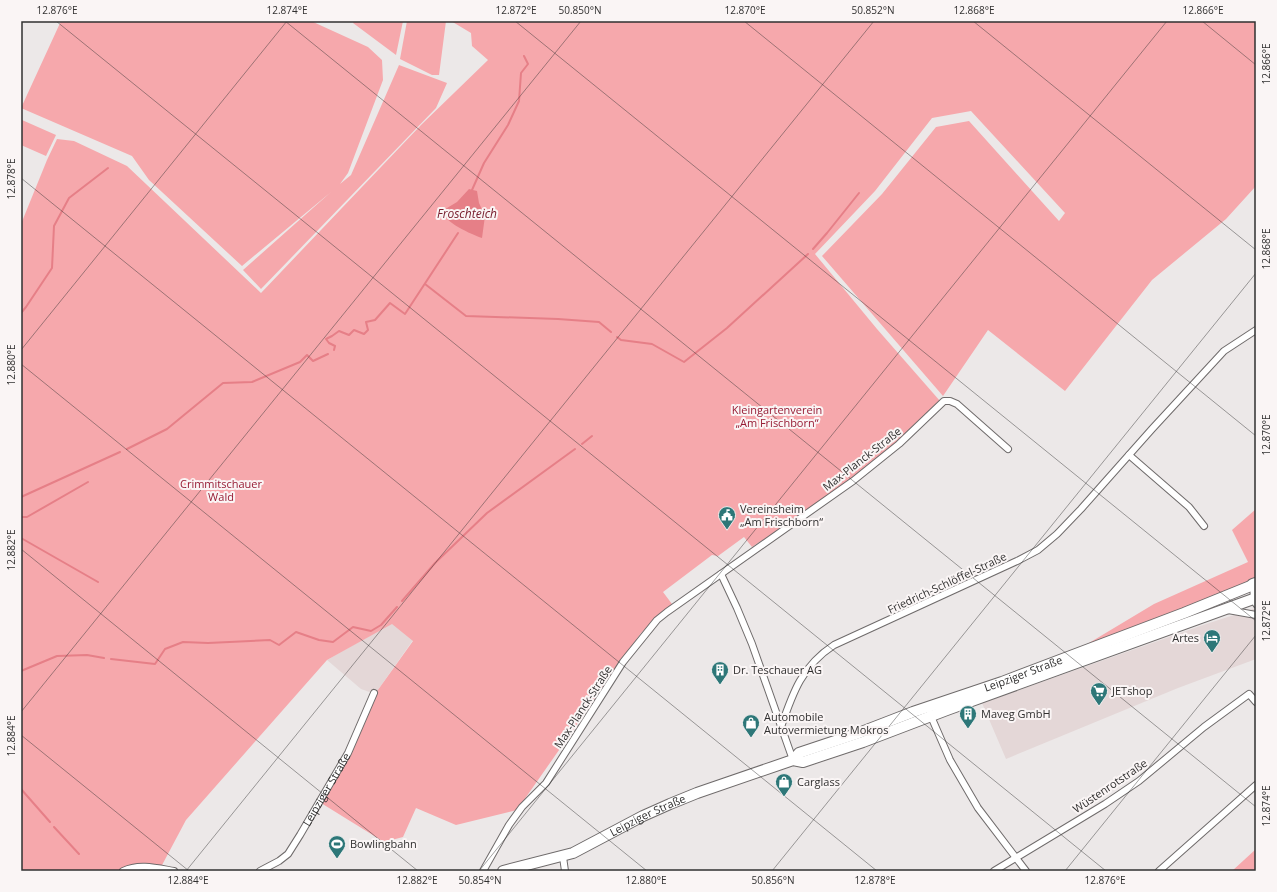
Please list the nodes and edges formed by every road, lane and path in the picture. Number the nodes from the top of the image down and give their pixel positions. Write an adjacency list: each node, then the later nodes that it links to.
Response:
1 (1256, 330): 3 (street, Friedrich-Schlöffel-Straße)
2 (1008, 449): 5 (street, Max-Planck-Straße)
3 (1129, 455): 4 (street); 12 (street, Friedrich-Schlöffel-Straße)
4 (1204, 526)
5 (721, 574): 12 (street); 20 (street, Max-Planck-Straße)
6 (1255, 594): 7 (main road, Leipziger Straße); 11 (main road, Leipziger Straße)
7 (1224, 610): 8 (street); 11 (main road, Leipziger Straße)
8 (1256, 615)
9 (374, 693): 19 (street, Leipziger Straße)
10 (1256, 702): 16 (street, Wüstenrotstraße)
11 (930, 712): 13 (main road, Leipziger Straße); 16 (street)
12 (781, 727): 13 (street)
13 (793, 760): 15 (main road, Leipziger Straße)
14 (1256, 785): 25 (street)
15 (563, 857): 21 (main road, Leipziger Straße); 22 (street)
16 (1015, 857): 23 (street, Wüstenrotstraße); 24 (street)
17 (123, 871): 18 (street)
18 (174, 871)
19 (260, 871)
20 (483, 871)
21 (503, 871)
22 (565, 871)
23 (994, 871)
24 (1026, 871)
25 (1160, 871)

